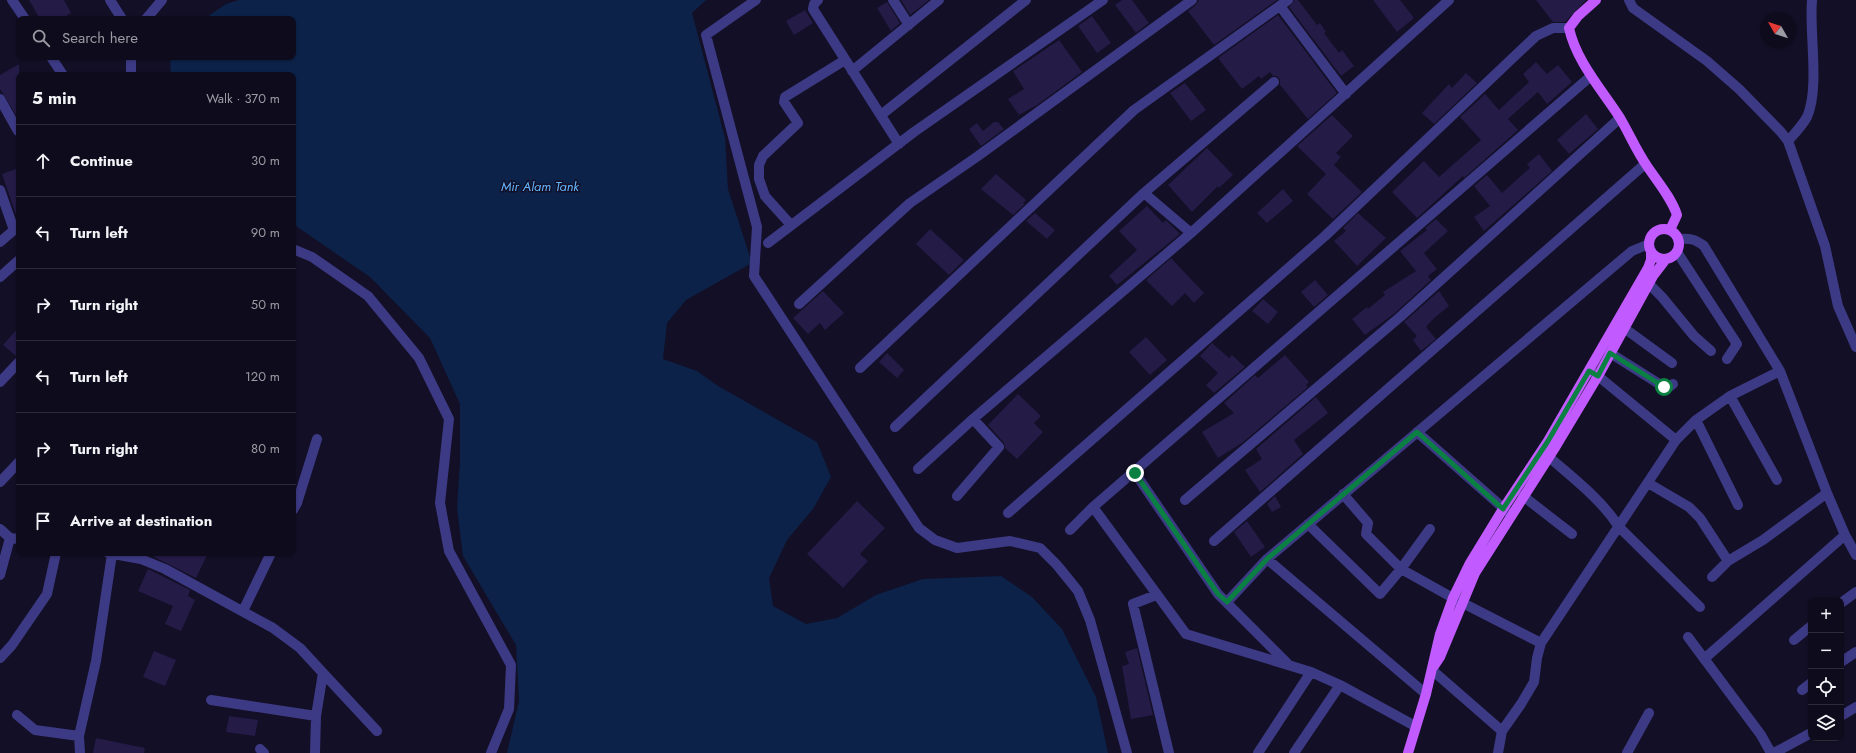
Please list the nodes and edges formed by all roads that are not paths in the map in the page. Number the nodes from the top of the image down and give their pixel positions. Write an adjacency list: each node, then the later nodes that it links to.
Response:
1 (12, 0): 16 (street)
2 (110, 0): 17 (street)
3 (162, 0): 18 (street)
4 (756, 0): 148 (street)
5 (818, 0): 23 (street)
6 (893, 0): 19 (street)
7 (939, 0): 19 (street)
8 (1026, 0): 31 (street)
9 (1103, 0): 35 (street)
10 (1192, 0): 53 (street)
11 (1449, 0): 29 (street)
12 (1630, 0): 34 (street)
13 (1812, 0): 34 (street)
14 (1593, 1): 20 (main road)
15 (1284, 3): 29 (street); 61 (street)
16 (23, 16)
17 (120, 16)
18 (149, 16)
19 (908, 25): 24 (street)
20 (1569, 28): 27 (main road); 90 (street)
21 (53, 60): 25 (street)
22 (131, 60): 26 (street)
23 (845, 60): 24 (street); 39 (street)
24 (852, 70): 31 (street)
25 (61, 72)
26 (131, 72)
27 (1591, 76): 32 (main road); 77 (street)
28 (1274, 82): 38 (street)
29 (1346, 94): 42 (street)
30 (0, 99): 33 (street)
31 (881, 115): 35 (street)
32 (1620, 118): 36 (main road); 85 (street)
33 (16, 127)
34 (1788, 141): 55 (street)
35 (899, 144): 39 (street)
36 (1645, 164): 41 (main road); 100 (street)
37 (0, 190): 40 (street)
38 (1144, 193): 42 (street); 70 (street)
39 (791, 225): 45 (street)
40 (16, 229): 44 (street)
41 (1670, 230): 43 (main road); 46 (main road)
42 (1191, 232): 68 (street)
43 (1678, 239): 48 (main road); 63 (street)
44 (0, 242)
45 (768, 243)
46 (1650, 247): 49 (main road); 62 (main road); 71 (street)
47 (296, 250): 147 (street)
48 (1677, 252): 49 (main road); 58 (street)
49 (1666, 259): 52 (main road)
50 (16, 263): 51 (street)
51 (0, 277)
52 (1649, 284): 54 (main road); 56 (street)
53 (799, 304)
54 (1624, 328): 57 (main road); 59 (street)
55 (1856, 347)
56 (1711, 351)
57 (1610, 353): 64 (main road); 66 (street)
58 (1727, 359)
59 (1672, 363)
60 (16, 365): 65 (street)
61 (860, 368)
62 (1589, 371): 64 (street); 89 (main road)
63 (1780, 371): 67 (street); 81 (street)
64 (1598, 376): 73 (street); 74 (main road)
65 (0, 382)
66 (1673, 384)
67 (1730, 396): 69 (street); 78 (street)
68 (973, 419): 76 (street); 83 (street)
69 (1696, 420): 73 (street); 87 (street)
70 (895, 427)
71 (1417, 432): 82 (street); 89 (street)
72 (317, 440): 86 (street)
73 (1676, 440): 80 (street)
74 (1549, 457): 84 (main road); 93 (street)
75 (16, 465): 79 (street)
76 (918, 469)
77 (1135, 473): 88 (street); 115 (street)
78 (1777, 480)
79 (0, 482)
80 (1648, 483): 93 (street); 107 (street)
81 (1827, 493): 98 (street); 107 (street)
82 (1343, 494): 92 (street); 108 (street)
83 (957, 496)
84 (1523, 496): 91 (main road); 97 (street)
85 (1185, 500)
86 (296, 505)
87 (1738, 505)
88 (1093, 507): 96 (street); 112 (street)
89 (1503, 509): 91 (street); 113 (main road)
90 (1008, 513)
91 (1511, 515): 113 (main road)
92 (1308, 524): 106 (street); 108 (street)
93 (1619, 527): 116 (street); 121 (street)
94 (0, 529): 99 (street)
95 (1430, 529): 108 (street)
96 (1070, 530)
97 (1572, 534)
98 (1845, 535): 101 (street); 124 (street)
99 (14, 539): 109 (street)
100 (1214, 541)
101 (1856, 555)
102 (55, 556): 123 (street)
103 (110, 556): 144 (street)
104 (126, 556): 117 (street)
105 (270, 556): 117 (street)
106 (1267, 559): 115 (street); 133 (street)
107 (1728, 561): 110 (street)
108 (1401, 569): 113 (street)
109 (0, 575)
110 (1712, 577)
111 (1856, 592): 114 (street)
112 (1156, 595): 126 (street); 149 (street)
113 (1457, 600): 121 (street); 127 (main road)
114 (1844, 601)
115 (1227, 602): 126 (street)
116 (1700, 607)
117 (243, 611): 129 (street)
118 (1808, 628): 120 (street)
119 (1688, 636): 124 (street)
120 (1794, 640)
121 (1541, 643): 141 (street)
122 (1856, 652): 125 (street)
123 (0, 658)
124 (1704, 659): 155 (street)
125 (1844, 660)
126 (1288, 664): 128 (street)
127 (1432, 670): 133 (main road); 141 (street)
128 (1311, 672): 130 (street); 150 (street)
129 (323, 673): 139 (street); 142 (street)
130 (1340, 685): 140 (street); 151 (street)
131 (1808, 686): 132 (street)
132 (1802, 690)
133 (1426, 694): 140 (main road)
134 (211, 700): 139 (street)
135 (1856, 708): 137 (street)
136 (1649, 713): 154 (street)
137 (1844, 714)
138 (17, 715): 144 (street)
139 (316, 716): 146 (street)
140 (1416, 726): 152 (main road)
141 (1502, 731): 153 (street)
142 (377, 732)
143 (1808, 735): 155 (street)
144 (79, 736): 145 (street)
145 (80, 753)
146 (315, 753)
147 (492, 753)
148 (1127, 753)
149 (1169, 753)
150 (1258, 753)
151 (1294, 753)
152 (1408, 753)
153 (1498, 753)
154 (1627, 753)
155 (1773, 753)

